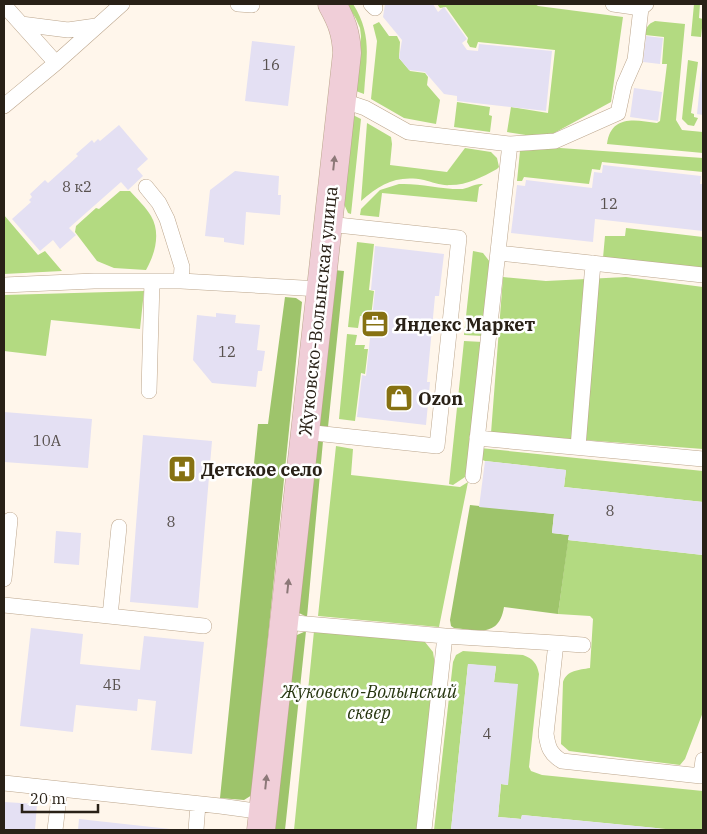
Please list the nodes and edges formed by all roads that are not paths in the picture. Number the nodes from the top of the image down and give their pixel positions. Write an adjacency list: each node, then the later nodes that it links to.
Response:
1 (4, 4): 6 (lane)
2 (122, 4): 7 (lane)
3 (332, 4): 9 (main road, Жуковско-Волынская улица)
4 (613, 4): 5 (lane)
5 (643, 6): 11 (lane)
6 (21, 24): 7 (lane); 8 (lane)
7 (96, 26): 8 (lane)
8 (56, 63): 10 (lane)
9 (342, 100): 11 (lane); 13 (main road, Жуковско-Волынская улица, one-way to 9)
10 (4, 106)
11 (510, 144): 14 (lane)
12 (146, 187): 18 (lane)
13 (328, 224): 20 (main road, Жуковско-Волынская улица); 22 (lane)
14 (498, 253): 15 (lane); 23 (lane)
15 (594, 263): 16 (lane); 24 (lane)
16 (703, 275)
17 (152, 281): 18 (lane); 19 (lane); 21 (lane)
18 (181, 281): 20 (lane)
19 (4, 285)
20 (320, 289): 22 (main road, Жуковско-Волынская улица)
21 (149, 390)
22 (304, 432): 32 (main road, Жуковско-Волынская улица, one-way to 22)
23 (477, 438): 24 (lane); 26 (lane)
24 (578, 447): 25 (lane)
25 (703, 458)
26 (473, 476)
27 (10, 520): 29 (lane)
28 (118, 527): 31 (lane)
29 (4, 579)
30 (4, 605): 31 (lane)
31 (110, 616): 33 (lane)
32 (284, 622): 34 (lane); 42 (main road, Жуковско-Волынская улица, one-way to 32)
33 (204, 626)
34 (445, 636): 35 (lane); 45 (lane)
35 (556, 643): 36 (lane); 38 (lane)
36 (583, 646)
37 (703, 760): 38 (lane)
38 (702, 776)
39 (4, 783): 40 (lane)
40 (60, 789): 41 (lane); 43 (lane)
41 (198, 804): 42 (lane); 44 (lane)
42 (262, 821)
43 (55, 830)
44 (196, 830)
45 (424, 830)

